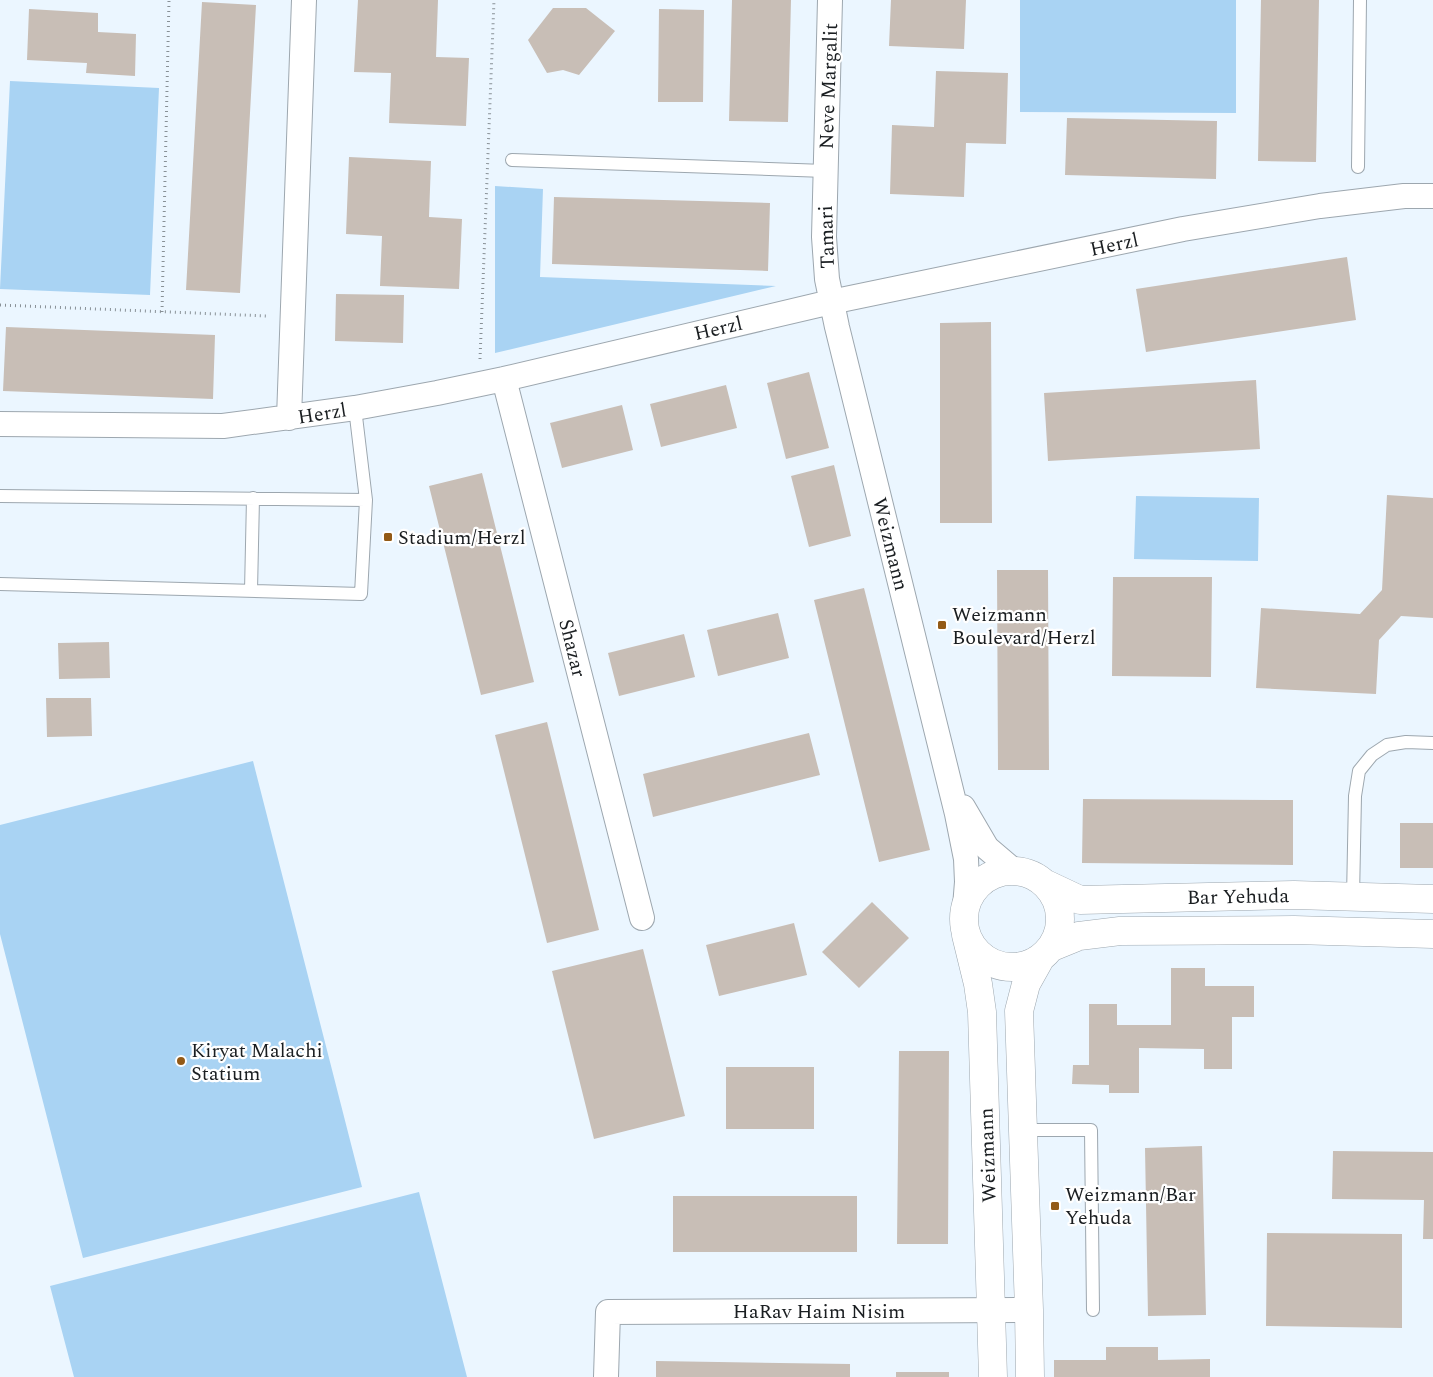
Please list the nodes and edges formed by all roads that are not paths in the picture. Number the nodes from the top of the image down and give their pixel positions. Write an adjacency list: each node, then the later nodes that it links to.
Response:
1 (304, 0): 11 (street)
2 (830, 0): 6 (street, Neve Margalit)
3 (1360, 0): 5 (lane)
4 (512, 160): 6 (lane)
5 (1358, 167)
6 (825, 171): 8 (street, Tamari)
7 (1433, 196): 8 (street, Herzl)
8 (831, 302): 9 (street, Herzl); 19 (street, Weizmann)
9 (504, 379): 10 (street, Herzl); 24 (street, Shazar)
10 (355, 408): 11 (street, Herzl); 15 (lane)
11 (289, 418): 12 (street, Herzl)
12 (0, 424)
13 (0, 496): 14 (lane)
14 (253, 498): 15 (lane); 17 (lane)
15 (366, 500): 17 (lane)
16 (0, 584): 17 (lane)
17 (251, 591)
18 (1433, 743): 22 (lane)
19 (951, 786): 20 (street, Weizmann); 25 (street, Weizmann)
20 (1013, 870): 21 (street); 25 (street)
21 (1046, 884): 22 (street, Bar Yehuda); 27 (street)
22 (1353, 897): 23 (street, Bar Yehuda)
23 (1433, 899)
24 (642, 918)
25 (965, 927): 27 (street); 29 (street, Weizmann)
26 (1433, 934): 27 (street, Bar Yehuda)
27 (1046, 953): 28 (street, Weizmann)
28 (1024, 1130): 30 (street, Weizmann); 31 (lane)
29 (992, 1310): 30 (street, HaRav Haim Nisim); 32 (street, HaRav Haim Nisim); 33 (street, Weizmann)
30 (1029, 1310): 34 (street, Weizmann)
31 (1093, 1310)
32 (606, 1377)
33 (993, 1377)
34 (1030, 1377)

